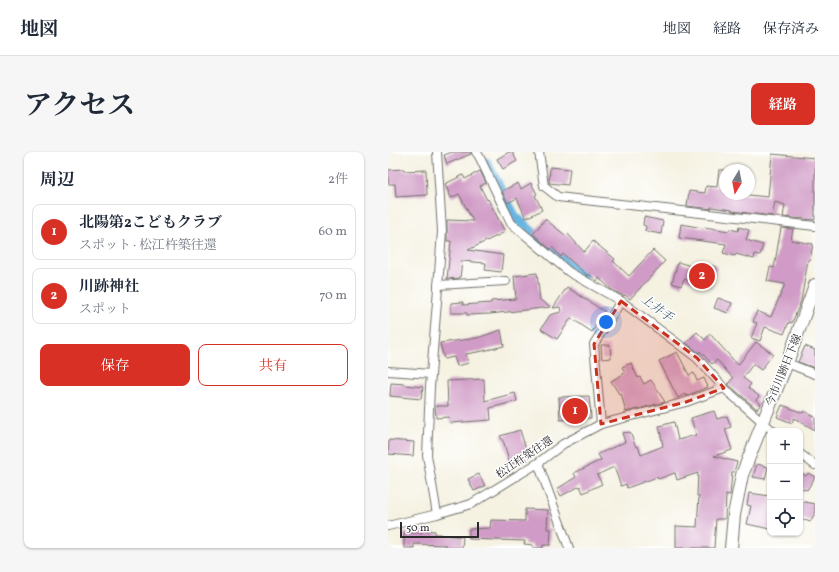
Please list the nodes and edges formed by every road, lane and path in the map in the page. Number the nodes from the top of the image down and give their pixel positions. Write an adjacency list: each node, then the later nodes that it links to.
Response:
1 (437, 152): 6 (street)
2 (476, 152): 8 (street)
3 (539, 152): 4 (street)
4 (815, 226)
5 (506, 281): 6 (street)
6 (438, 285): 11 (street)
7 (815, 286): 9 (street, 今市川跡日下線)
8 (621, 301): 13 (street); 15 (street)
9 (788, 364): 12 (street); 14 (street, 今市川跡日下線)
10 (388, 371): 11 (street)
11 (431, 374): 20 (street)
12 (815, 374)
13 (724, 388): 14 (street); 15 (street, 松江杵築往還)
14 (763, 422): 16 (street); 23 (street, 今市川跡日下線)
15 (601, 424): 18 (street, 松江杵築往還)
16 (770, 428)
17 (803, 456): 19 (street)
18 (538, 463): 20 (street, 松江杵築往還); 22 (street)
19 (815, 465)
20 (437, 514): 21 (street, 松江杵築往還)
21 (388, 526)
22 (569, 548)
23 (731, 548)

